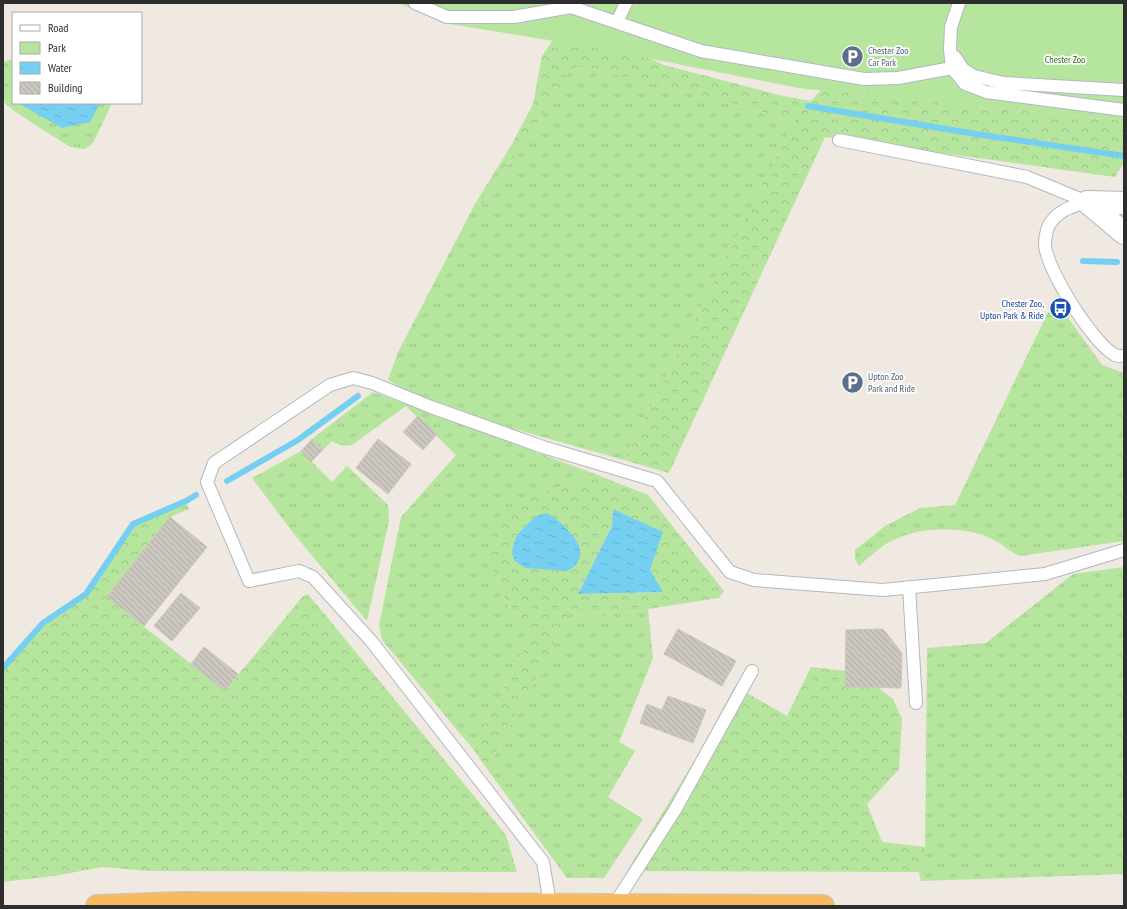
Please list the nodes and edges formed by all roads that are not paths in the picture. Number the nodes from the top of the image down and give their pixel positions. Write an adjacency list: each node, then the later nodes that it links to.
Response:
1 (415, 3): 4 (lane)
2 (626, 3): 5 (lane)
3 (959, 3): 6 (lane)
4 (572, 5): 5 (lane)
5 (617, 22): 7 (lane)
6 (950, 49): 7 (lane); 8 (lane)
7 (952, 68): 9 (lane)
8 (1124, 90)
9 (1124, 110)
10 (839, 140): 11 (lane)
11 (1087, 202): 12 (street); 13 (street); 14 (lane)
12 (1124, 203)
13 (1124, 233)
14 (1124, 356)
15 (1124, 550): 16 (lane)
16 (909, 587): 18 (lane); 23 (lane)
17 (752, 671): 19 (lane)
18 (916, 703)
19 (614, 904): 23 (highway); 25 (highway)
20 (181, 905): 21 (highway); 24 (highway)
21 (389, 905): 22 (highway)
22 (450, 905): 23 (highway)
23 (564, 905)
24 (97, 906)
25 (823, 906)

